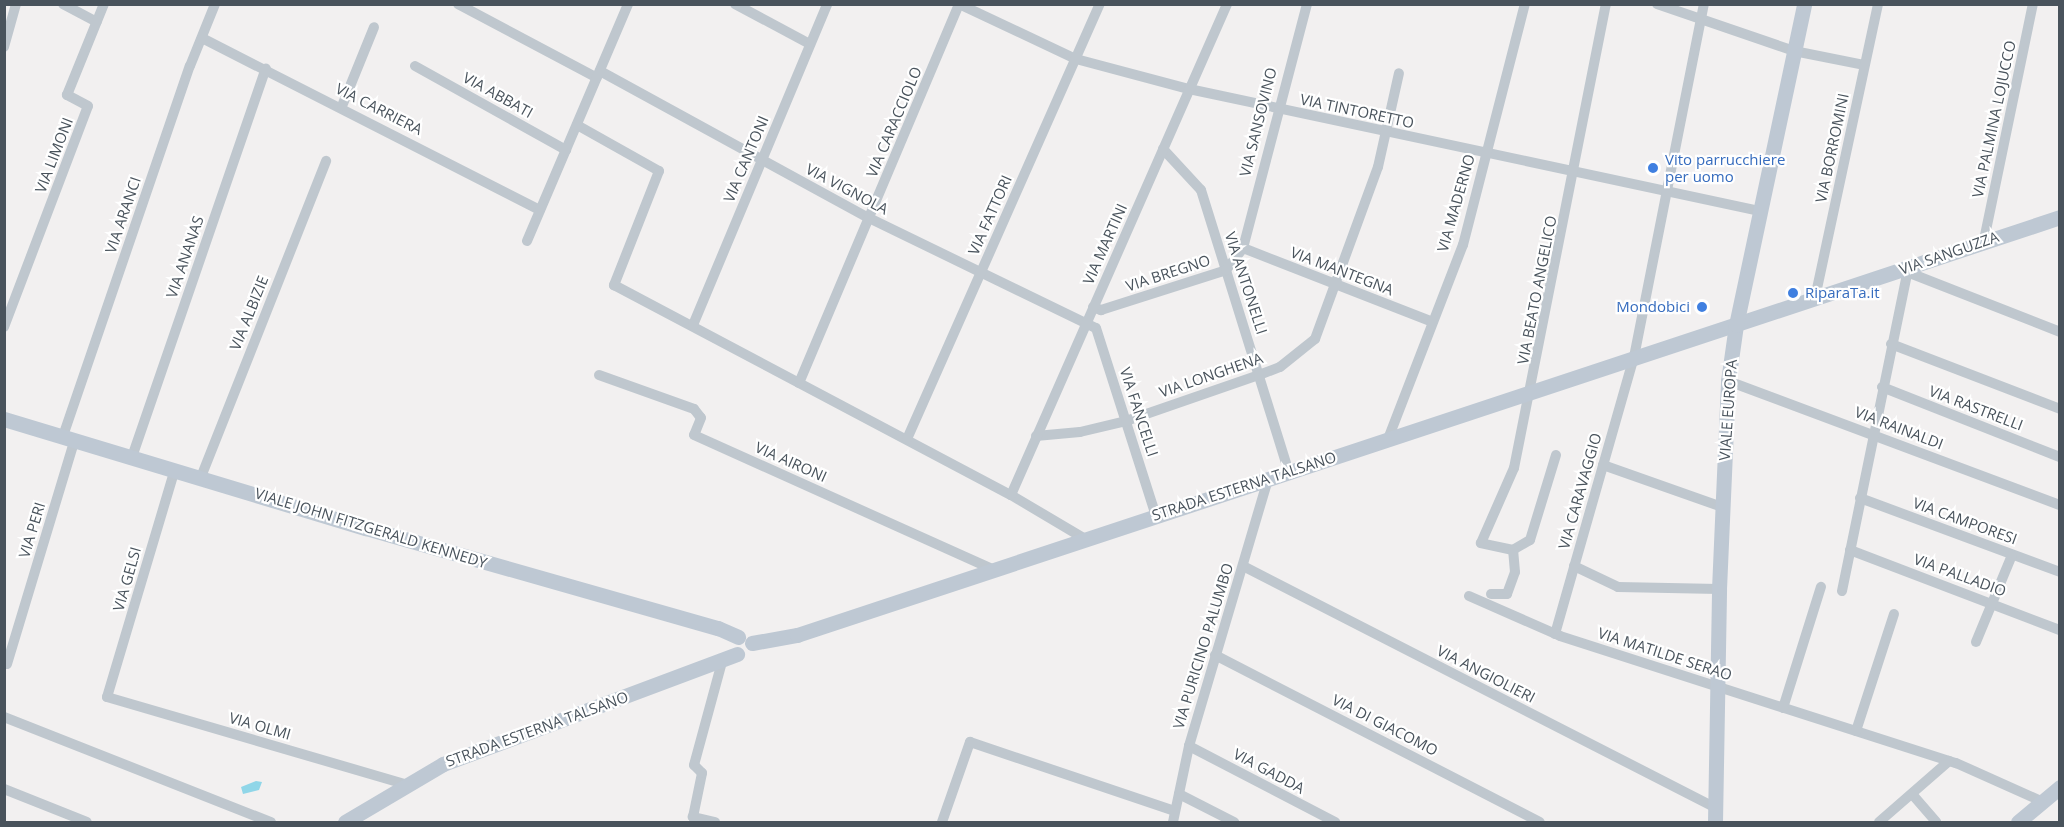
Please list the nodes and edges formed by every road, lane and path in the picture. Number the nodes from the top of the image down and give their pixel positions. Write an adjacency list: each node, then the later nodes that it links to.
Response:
1 (16, 4): 25 (street)
2 (63, 4): 21 (street)
3 (104, 4): 21 (street, VIA LIMONI)
4 (215, 4): 23 (street, VIA ARANCI)
5 (458, 4): 32 (street, VIA VIGNOLA)
6 (628, 4): 32 (street)
7 (735, 4): 24 (street)
8 (826, 4): 24 (street, VIA CANTONI)
9 (1101, 4): 27 (street, VIA FATTORI)
10 (1227, 4): 33 (street, VIA MARTINI)
11 (1307, 4): 35 (street, VIA SANSOVINO)
12 (1525, 4): 40 (street, VIA MADERNO)
13 (1606, 4): 43 (street, VIA BEATO ANGELICO)
14 (1657, 4): 20 (street)
15 (1704, 4): 20 (street, VIA CARAVAGGIO)
16 (1804, 4): 26 (street, VIALE EUROPA)
17 (1878, 4): 28 (street, VIA BORROMINI)
18 (2033, 4): 49 (street, VIA PALMINA LOJUCCO)
19 (959, 5): 27 (street, VIA TINTORETTO); 47 (street, VIA CARACCIOLO)
20 (1701, 19): 26 (street); 44 (street, VIA CARAVAGGIO)
21 (97, 22): 62 (street, VIA LIMONI)
22 (374, 27): 34 (street)
23 (202, 38): 30 (street, VIA CARRIERA); 77 (street, VIA ARANCI)
24 (810, 44): 42 (street, VIA CANTONI)
25 (4, 47)
26 (1794, 51): 28 (street); 46 (street, VIALE EUROPA)
27 (1076, 59): 33 (street, VIA TINTORETTO); 53 (street, VIA FATTORI)
28 (1864, 65): 56 (street, VIA BORROMINI)
29 (415, 66): 39 (street, VIA ABBATI)
30 (266, 68): 34 (street, VIA CARRIERA); 81 (street, VIA ANANAS)
31 (1399, 73): 37 (street, VIA LONGHENA)
32 (598, 75): 36 (street); 42 (street, VIA VIGNOLA)
33 (1190, 89): 35 (street, VIA TINTORETTO); 38 (street, VIA MARTINI)
34 (342, 106): 45 (street, VIA CARRIERA)
35 (1277, 108): 37 (street, VIA TINTORETTO); 51 (street, VIA SANSOVINO)
36 (577, 126): 39 (street); 60 (street)
37 (1386, 133): 40 (street, VIA TINTORETTO); 55 (street, VIA LONGHENA)
38 (1163, 149): 52 (street, VIA ANTONELLI); 57 (street, VIA MARTINI)
39 (567, 150): 45 (street)
40 (1486, 153): 43 (street, VIA TINTORETTO); 58 (street, VIA MADERNO)
41 (326, 161): 86 (street, VIA ALBIZIE)
42 (762, 161): 47 (street, VIA VIGNOLA); 60 (street, VIA CANTONI)
43 (1575, 171): 44 (street, VIA TINTORETTO); 71 (street, VIA BEATO ANGELICO)
44 (1666, 191): 46 (street, VIA TINTORETTO); 65 (street, VIA CARAVAGGIO)
45 (540, 210): 50 (street)
46 (1760, 211): 61 (street, VIALE EUROPA)
47 (869, 218): 53 (street, VIA VIGNOLA); 69 (street, VIA CARACCIOLO)
48 (2060, 218): 49 (street, VIA SANGUZZA)
49 (1984, 240): 54 (street, VIA SANGUZZA)
50 (527, 241)
51 (1243, 248): 52 (street, VIA BREGNO); 55 (street, VIA MANTEGNA)
52 (1226, 270): 57 (street, VIA BREGNO); 67 (street, VIA ANTONELLI)
53 (981, 271): 59 (street, VIA VIGNOLA); 78 (street, VIA FATTORI)
54 (1904, 272): 56 (street, VIA SANGUZZA); 63 (street); 64 (street)
55 (1336, 285): 58 (street, VIA MANTEGNA); 67 (street, VIA LONGHENA)
56 (1815, 298): 61 (street, VIA SANGUZZA)
57 (1093, 307): 59 (street, VIA MARTINI)
58 (1430, 321): 79 (street, VIA MADERNO)
59 (1087, 322): 74 (street, VIA FANCELLI); 76 (street, VIA MARTINI)
60 (693, 325): 69 (street)
61 (1736, 325): 65 (street, STRADA ESTERNA TALSANO); 68 (street, VIALE EUROPA)
62 (4, 327)
63 (2060, 332)
64 (1891, 344): 70 (street); 72 (street)
65 (1634, 357): 71 (street, STRADA ESTERNA TALSANO); 83 (street, VIA CARAVAGGIO)
66 (599, 375): 99 (street, VIA AIRONI)
67 (1259, 375): 74 (street, VIA LONGHENA); 85 (street, VIA ANTONELLI)
68 (1728, 381): 75 (street, VIA RAINALDI); 91 (street, VIALE EUROPA)
69 (800, 383): 78 (street)
70 (1882, 387): 75 (street); 82 (street, VIA RASTRELLI)
71 (1532, 391): 79 (street, STRADA ESTERNA TALSANO); 94 (street, VIA BEATO ANGELICO)
72 (2060, 409)
73 (4, 419): 77 (street, VIALE JOHN FITZGERALD KENNEDY)
74 (1126, 421): 76 (street, VIA LONGHENA); 92 (street, VIA FANCELLI)
75 (1872, 434): 89 (street); 90 (street, VIA RAINALDI)
76 (1036, 435): 88 (street, VIA MARTINI)
77 (69, 438): 81 (street, VIALE JOHN FITZGERALD KENNEDY); 114 (street, VIA PERI)
78 (907, 438): 88 (street)
79 (1388, 439): 85 (street, STRADA ESTERNA TALSANO)
80 (1556, 455): 94 (street)
81 (132, 456): 84 (street, VIALE JOHN FITZGERALD KENNEDY)
82 (2060, 457)
83 (1603, 465): 91 (street); 98 (street, VIA CARAVAGGIO)
84 (175, 469): 86 (street, VIALE JOHN FITZGERALD KENNEDY); 116 (street, VIA GELSI)
85 (1289, 472): 87 (street, STRADA ESTERNA TALSANO)
86 (201, 477): 110 (street, VIALE JOHN FITZGERALD KENNEDY)
87 (1268, 479): 92 (street, STRADA ESTERNA TALSANO); 97 (street, VIA PURICINO PALUMBO)
88 (1011, 495): 93 (street)
89 (1860, 498): 95 (street); 96 (street, VIA CAMPORESI)
90 (2060, 505)
91 (1722, 507): 102 (street, VIALE EUROPA)
92 (1156, 516): 93 (street, STRADA ESTERNA TALSANO)
93 (1085, 539): 99 (street, STRADA ESTERNA TALSANO)
94 (1513, 550): 104 (street)
95 (1850, 550): 103 (street); 106 (street, VIA PALLADIO)
96 (2012, 555): 100 (street, VIA CAMPORESI); 106 (street)
97 (1242, 566): 112 (street, VIA PURICINO PALUMBO); 128 (street, VIA ANGIOLIERI)
98 (1574, 566): 102 (street); 109 (street, VIA CARAVAGGIO)
99 (994, 570): 110 (street, STRADA ESTERNA TALSANO)
100 (2060, 572)
101 (1821, 587): 117 (street)
102 (1719, 589): 115 (street, VIALE EUROPA)
103 (1842, 591)
104 (1491, 594)
105 (1470, 596): 109 (street, VIA MATILDE SERAO)
106 (1992, 602): 108 (street, VIA PALLADIO); 111 (street)
107 (1894, 614): 119 (street)
108 (2060, 630)
109 (1555, 634): 115 (street, VIA MATILDE SERAO)
110 (745, 640): 113 (street, STRADA ESTERNA TALSANO)
111 (1976, 642)
112 (1215, 655): 120 (street, VIA PURICINO PALUMBO); 137 (street, VIA DI GIACOMO)
113 (722, 662): 122 (street, STRADA ESTERNA TALSANO); 133 (street)
114 (7, 664)
115 (1717, 687): 117 (street, VIA MATILDE SERAO); 128 (street, VIALE EUROPA)
116 (108, 697): 122 (street, VIA OLMI)
117 (1783, 708): 119 (street, VIA MATILDE SERAO)
118 (4, 717): 131 (street)
119 (1856, 731): 121 (street, VIA MATILDE SERAO)
120 (1189, 746): 125 (street, VIA PURICINO PALUMBO); 136 (street, VIA GADDA)
121 (1949, 761): 126 (street); 127 (street, VIA MATILDE SERAO)
122 (405, 784): 132 (street, STRADA ESTERNA TALSANO)
123 (2060, 787): 127 (street)
124 (4, 789): 130 (street)
125 (1179, 794): 129 (street, VIA PURICINO PALUMBO); 135 (street)
126 (1912, 794): 138 (street); 139 (street)
127 (2043, 802): 140 (street)
128 (1715, 815)
129 (1174, 817): 134 (street)
130 (87, 822)
131 (271, 822)
132 (345, 822)
133 (715, 822)
134 (942, 822)
135 (1234, 822)
136 (1335, 822)
137 (1540, 822)
138 (1879, 822)
139 (1936, 822)
140 (2018, 822)

